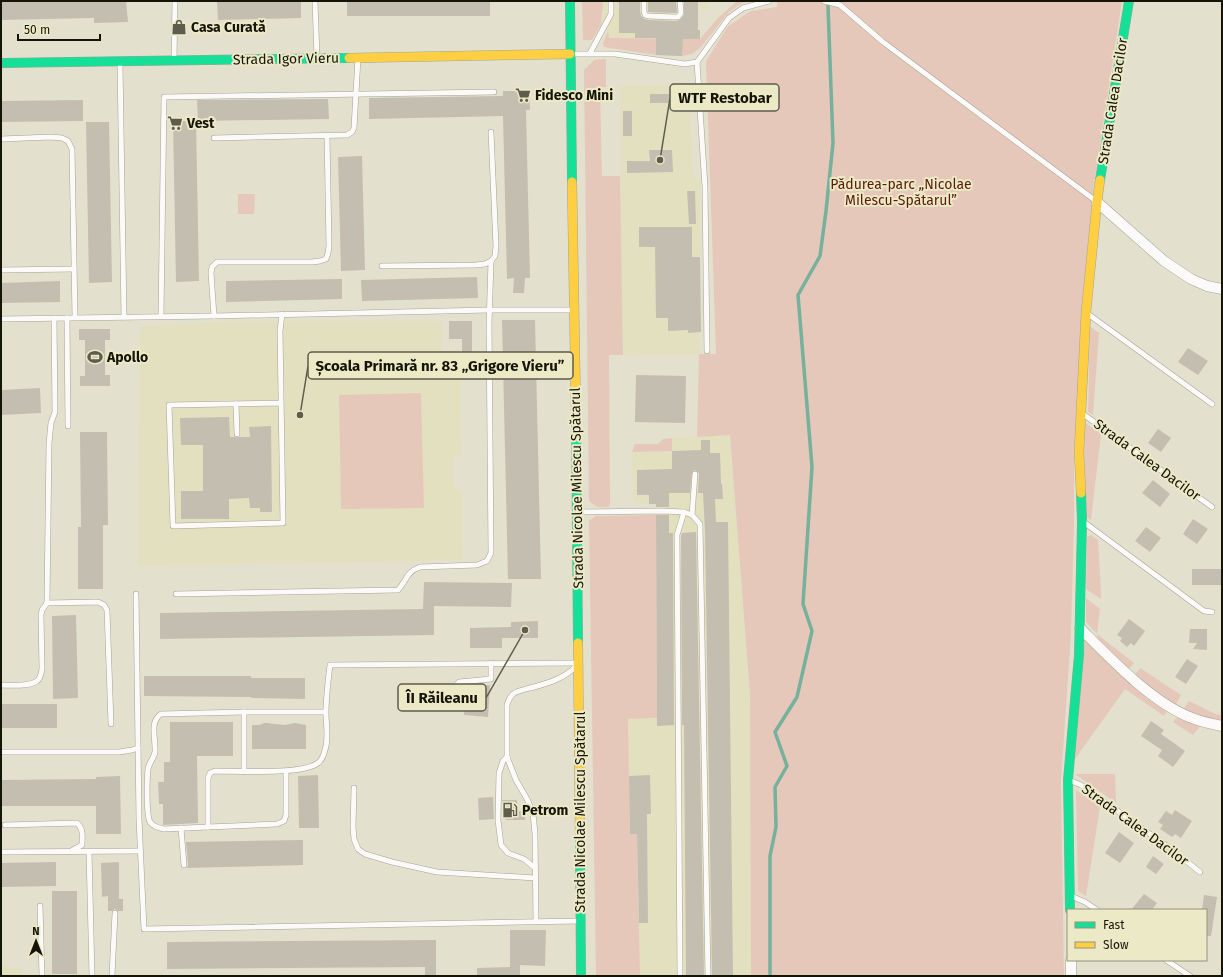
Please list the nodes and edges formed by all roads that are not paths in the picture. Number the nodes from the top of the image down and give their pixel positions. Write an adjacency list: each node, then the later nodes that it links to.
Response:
1 (175, 1): 14 (lane)
2 (315, 1): 13 (lane)
3 (570, 1): 11 (street, Strada Nicolae Milescu Spătarul)
4 (611, 1): 10 (lane)
5 (644, 1): 6 (lane)
6 (680, 1)
7 (769, 1): 16 (lane)
8 (824, 1): 24 (lane)
9 (1128, 1): 24 (street, Strada Calea Dacilor)
10 (590, 53): 11 (lane); 16 (lane)
11 (570, 54): 12 (street, Strada Igor Vieru); 31 (street, Strada Nicolae Milescu Spătarul)
12 (358, 57): 13 (street, Strada Igor Vieru); 19 (lane)
13 (317, 59): 14 (street, Strada Igor Vieru)
14 (174, 61): 15 (street, Strada Igor Vieru)
15 (120, 62): 17 (street, Strada Igor Vieru); 37 (lane)
16 (697, 62): 41 (lane)
17 (1, 63)
18 (494, 92): 19 (lane)
19 (356, 94): 21 (lane); 34 (lane)
20 (491, 132): 25 (lane)
21 (327, 136): 22 (lane); 35 (lane)
22 (214, 138)
23 (1, 139): 27 (lane)
24 (1097, 202): 29 (street); 32 (street, Strada Calea Dacilor)
25 (491, 261): 26 (lane); 30 (lane)
26 (382, 266)
27 (74, 269): 28 (lane); 36 (lane)
28 (1, 270)
29 (1222, 289)
30 (489, 310): 31 (lane); 33 (lane); 55 (lane)
31 (574, 310): 50 (street, Strada Nicolae Milescu Spătarul)
32 (1086, 312): 44 (lane); 45 (street, Strada Calea Dacilor)
33 (282, 314): 35 (lane); 42 (lane)
34 (161, 316): 35 (lane); 37 (lane)
35 (214, 316)
36 (75, 317): 37 (lane); 40 (lane)
37 (124, 317)
38 (1, 318): 39 (lane)
39 (54, 318): 40 (lane); 56 (lane)
40 (67, 318): 46 (lane)
41 (707, 351)
42 (281, 403): 43 (lane); 43 (lane)
43 (236, 404): 47 (lane)
44 (1212, 404)
45 (1081, 412): 49 (lane, Strada Calea Dacilor); 53 (street, Strada Calea Dacilor)
46 (68, 426)
47 (237, 434)
48 (695, 474): 52 (lane)
49 (1212, 507)
50 (577, 512): 51 (lane); 60 (street, Strada Nicolae Milescu Spătarul)
51 (684, 512): 52 (lane); 98 (lane)
52 (692, 515): 99 (lane)
53 (1082, 522): 57 (lane); 58 (street, Strada Calea Dacilor)
54 (136, 594): 67 (lane)
55 (176, 594)
56 (47, 603): 61 (lane); 65 (lane)
57 (1212, 612)
58 (1080, 628): 66 (street); 72 (street, Strada Calea Dacilor)
59 (491, 663): 60 (lane); 62 (lane); 64 (lane)
60 (579, 664): 69 (lane); 90 (street, Strada Nicolae Milescu Spătarul)
61 (1, 685)
62 (449, 695)
63 (244, 712): 64 (lane); 70 (lane); 76 (lane)
64 (326, 712): 71 (lane)
65 (111, 724)
66 (1222, 726)
67 (138, 748): 68 (lane); 77 (lane)
68 (1, 752)
69 (507, 757): 82 (lane); 82 (lane)
70 (244, 771): 71 (lane); 75 (lane)
71 (286, 771): 75 (lane)
72 (1068, 780): 83 (lane, Strada Calea Dacilor); 85 (street, Strada Calea Dacilor)
73 (354, 788): 84 (lane)
74 (5, 825): 79 (lane)
75 (208, 827): 76 (lane)
76 (181, 828): 81 (lane)
77 (140, 851): 80 (lane); 91 (lane)
78 (1, 852): 79 (lane)
79 (68, 852): 80 (lane)
80 (89, 852): 95 (lane)
81 (184, 865)
82 (535, 868): 84 (lane)
83 (1200, 872)
84 (535, 878): 91 (lane)
85 (1070, 896): 87 (street, Strada Calea Dacilor); 88 (lane)
86 (40, 906): 94 (lane)
87 (1070, 909)
88 (1095, 909)
89 (115, 913): 96 (lane)
90 (580, 921): 91 (lane); 97 (street, Strada Nicolae Milescu Spătarul)
91 (536, 922)
92 (1071, 961): 100 (street)
93 (1168, 961): 101 (lane)
94 (42, 976)
95 (92, 976)
96 (112, 976)
97 (581, 976)
98 (680, 976)
99 (708, 976)
100 (1071, 976)
101 (1190, 976)

